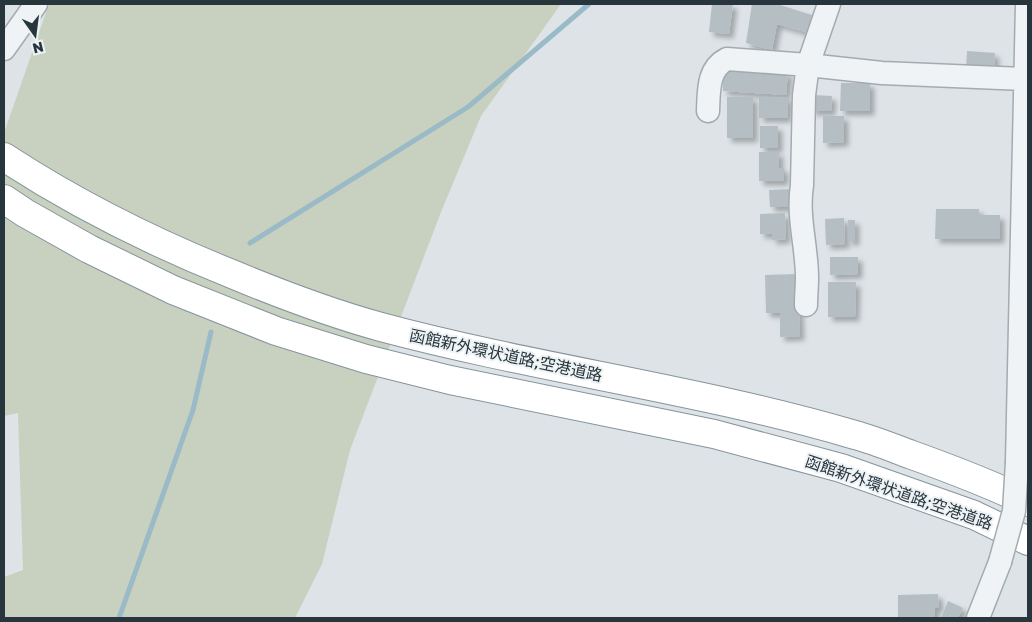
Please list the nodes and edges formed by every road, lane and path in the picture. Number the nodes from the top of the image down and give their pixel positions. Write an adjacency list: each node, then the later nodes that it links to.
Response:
1 (36, 4): 4 (street)
2 (829, 4): 5 (street)
3 (1027, 4): 6 (street)
4 (4, 49)
5 (808, 65): 6 (street); 7 (street); 10 (street)
6 (1026, 79): 11 (street)
7 (708, 111)
8 (4, 157): 12 (highway, 函館新外環状道路;空港道路)
9 (4, 199): 13 (highway, 函館新外環状道路;空港道路)
10 (806, 305)
11 (1023, 439): 14 (street, bridge)
12 (1028, 502)
13 (1028, 541)
14 (978, 618)

